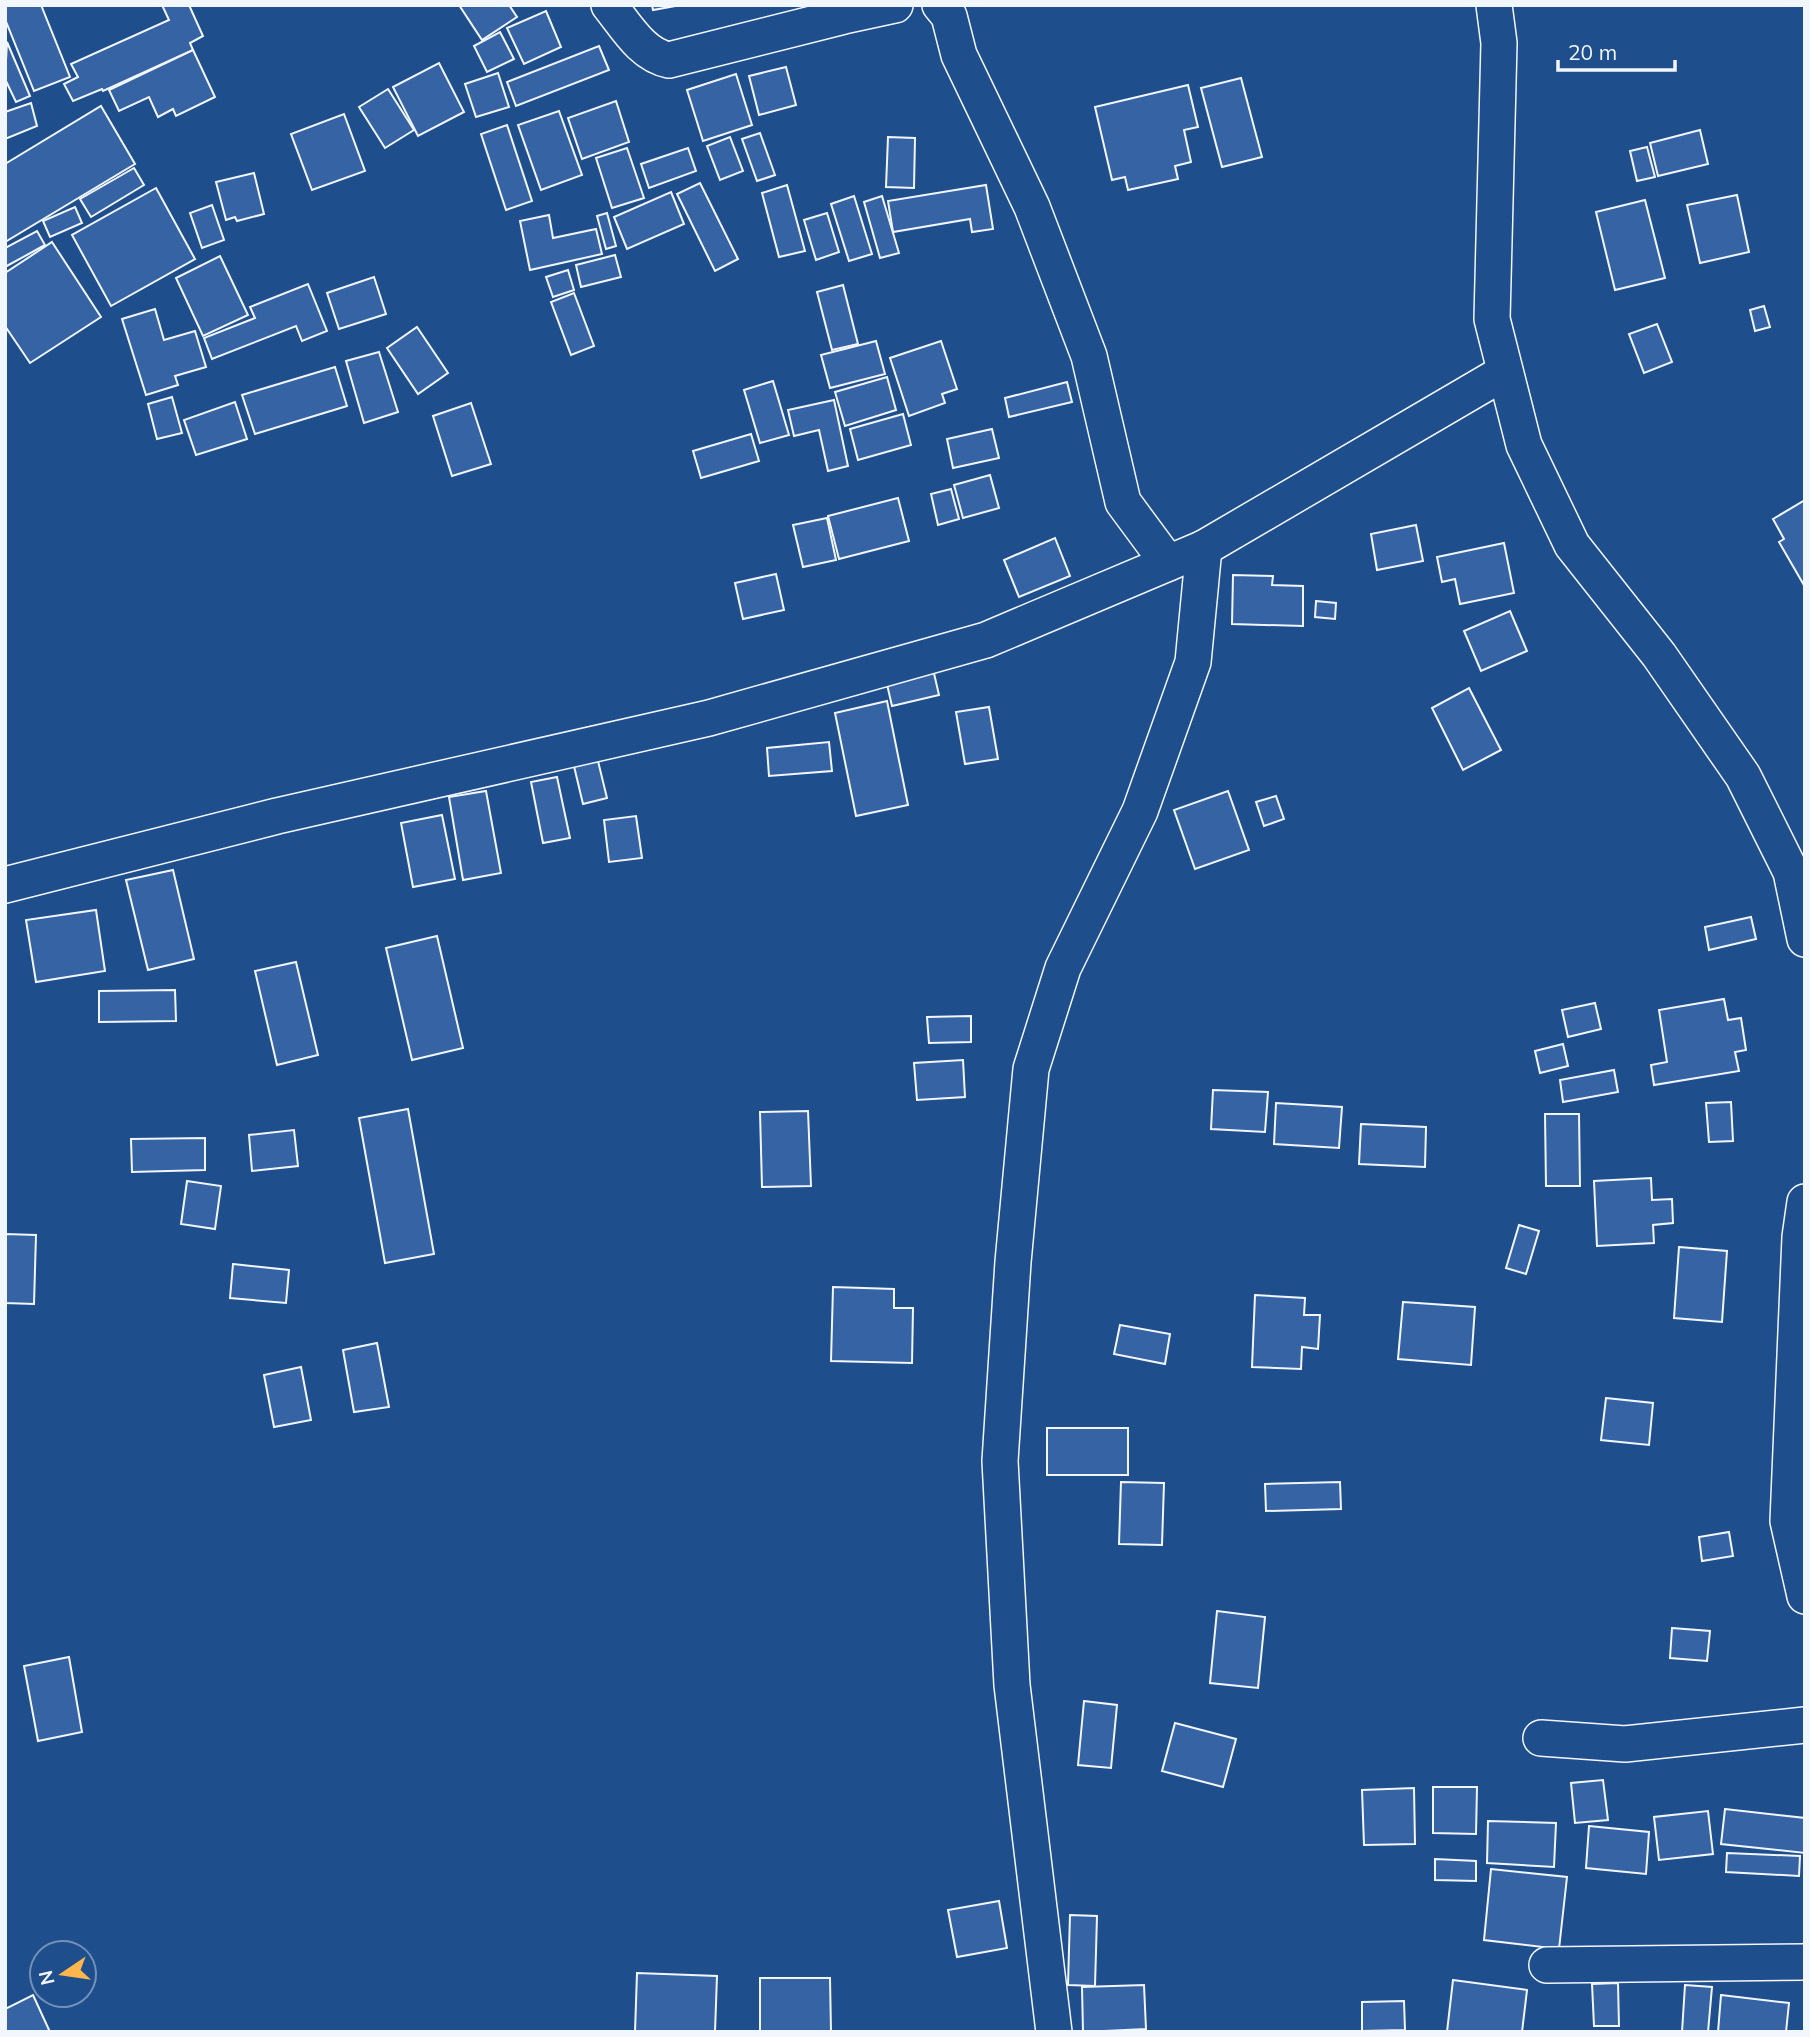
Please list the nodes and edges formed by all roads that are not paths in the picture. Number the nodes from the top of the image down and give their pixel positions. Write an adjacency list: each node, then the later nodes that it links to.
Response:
1 (609, 5): 2 (street)
2 (895, 5)
3 (940, 5): 7 (street)
4 (1494, 5): 5 (street)
5 (1505, 372): 6 (street); 9 (street)
6 (1204, 548): 7 (street); 16 (street)
7 (1168, 563): 8 (street)
8 (5, 885)
9 (1805, 939)
10 (1805, 1202): 11 (street)
11 (1805, 1596)
12 (1805, 1725): 13 (street)
13 (1541, 1738)
14 (1805, 1962): 15 (street)
15 (1547, 1965)
16 (1054, 2032)

